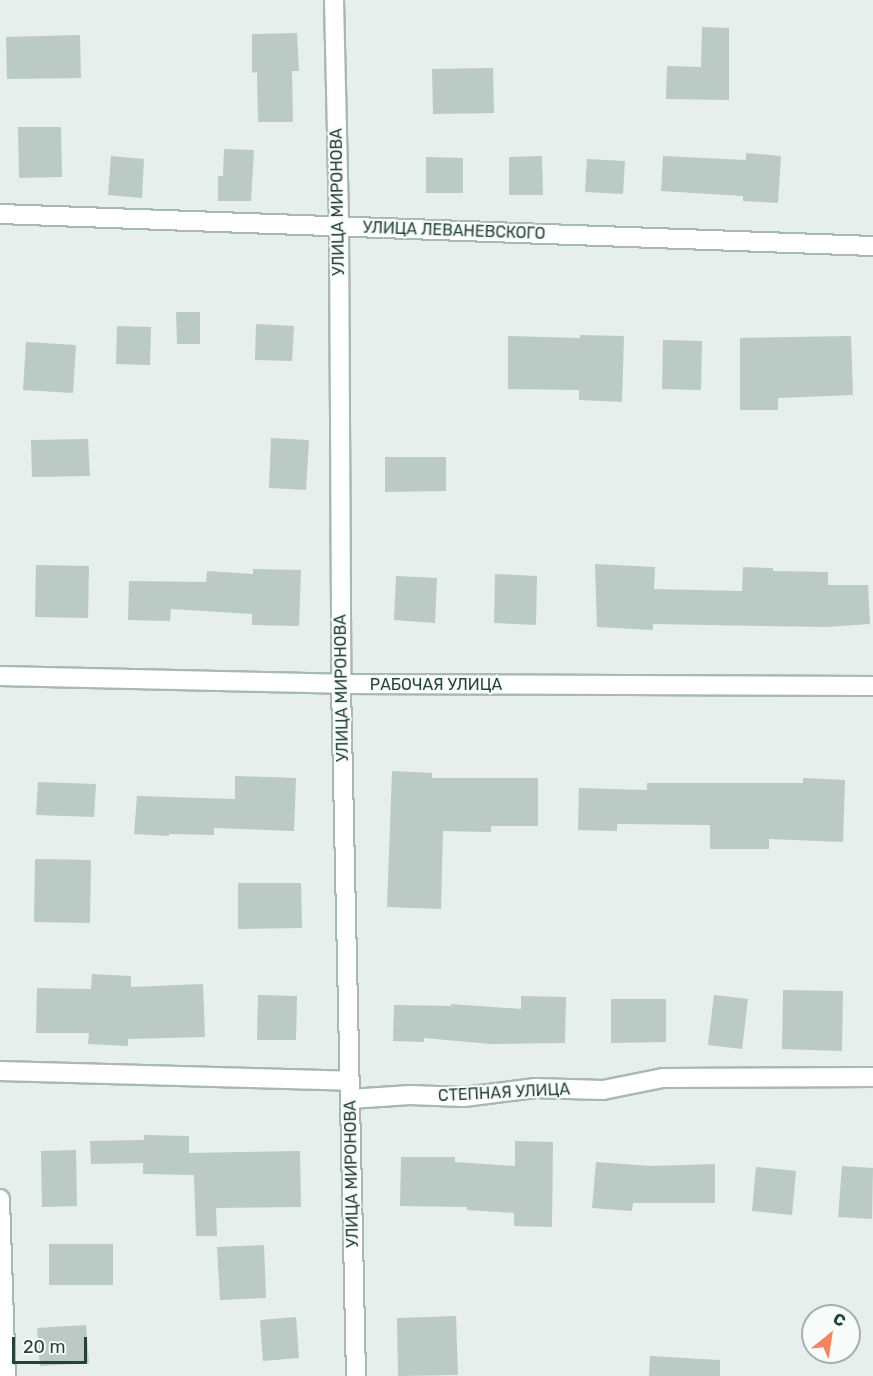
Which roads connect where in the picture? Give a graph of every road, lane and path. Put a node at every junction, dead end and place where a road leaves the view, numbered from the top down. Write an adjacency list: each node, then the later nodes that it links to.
1 (334, 0): 3 (street, УЛИЦА МИРОНОВА)
2 (0, 214): 3 (street, УЛИЦА ЛЕВАНЕВСКОГО)
3 (339, 227): 4 (street, УЛИЦА ЛЕВАНЕВСКОГО); 6 (street, УЛИЦА МИРОНОВА)
4 (873, 246)
5 (0, 676): 6 (street, РАБОЧАЯ УЛИЦА)
6 (341, 684): 7 (street, РАБОЧАЯ УЛИЦА); 10 (street, УЛИЦА МИРОНОВА)
7 (873, 686)
8 (0, 1071): 10 (street, СТЕПНАЯ УЛИЦА)
9 (873, 1077): 10 (street, СТЕПНАЯ УЛИЦА)
10 (350, 1090): 13 (street, УЛИЦА МИРОНОВА)
11 (0, 1199): 12 (street)
12 (6, 1376)
13 (356, 1376)

